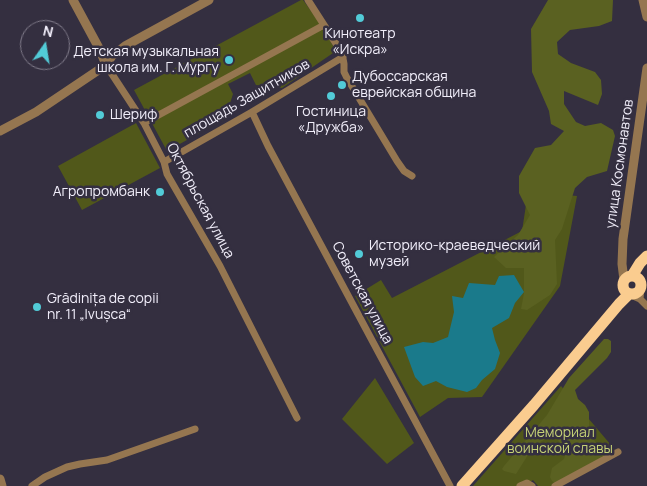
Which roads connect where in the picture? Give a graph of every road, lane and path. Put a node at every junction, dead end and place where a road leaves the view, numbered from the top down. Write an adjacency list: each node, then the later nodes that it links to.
1 (73, 0): 8 (street, Октябрьская улица)
2 (209, 0): 8 (street)
3 (308, 0): 6 (street)
4 (643, 0): 5 (street)
5 (647, 17)
6 (324, 25): 7 (street); 11 (street)
7 (343, 57): 10 (street, площадь Защитников); 14 (street)
8 (106, 65): 11 (street, Октябрьская улица); 12 (street)
9 (647, 68): 17 (street, улица Космонавтов)
10 (252, 112): 13 (street, площадь Защитников); 25 (street, Советская улица)
11 (144, 123): 13 (street, Октябрьская улица)
12 (0, 132)
13 (164, 162): 19 (street, Октябрьская улица)
14 (412, 176)
15 (647, 256): 17 (highway)
16 (647, 272): 17 (highway)
17 (633, 288): 18 (street); 26 (highway)
18 (647, 306)
19 (297, 418)
20 (194, 429): 24 (street)
21 (618, 452): 29 (street)
22 (0, 479): 23 (street)
23 (2, 486)
24 (32, 486)
25 (450, 486)
26 (462, 486)
27 (520, 486): 28 (street)
28 (532, 486)
29 (555, 486)

